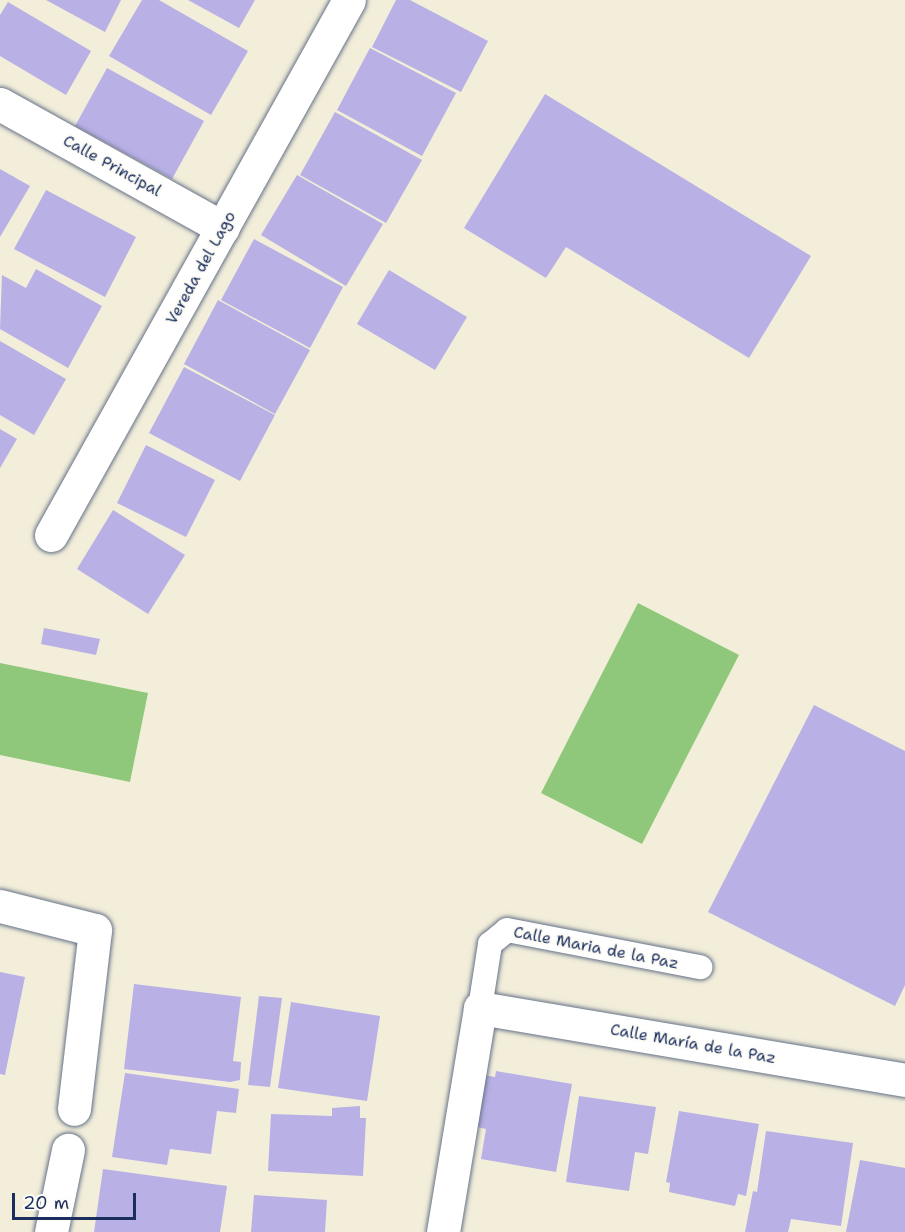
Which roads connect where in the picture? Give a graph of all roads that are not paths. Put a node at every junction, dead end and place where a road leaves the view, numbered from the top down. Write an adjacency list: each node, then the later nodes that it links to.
1 (349, 0): 3 (street, Vereda del Lago)
2 (0, 104): 3 (street, Calle Principal)
3 (223, 228): 4 (street, Vereda del Lago)
4 (51, 535)
5 (0, 906): 9 (street)
6 (700, 967): 7 (lane, Calle Maria de la Paz)
7 (480, 1008): 8 (street, Calle María de la Paz); 12 (street)
8 (905, 1080)
9 (74, 1109)
10 (69, 1150): 11 (street)
11 (51, 1232)
12 (443, 1232)

